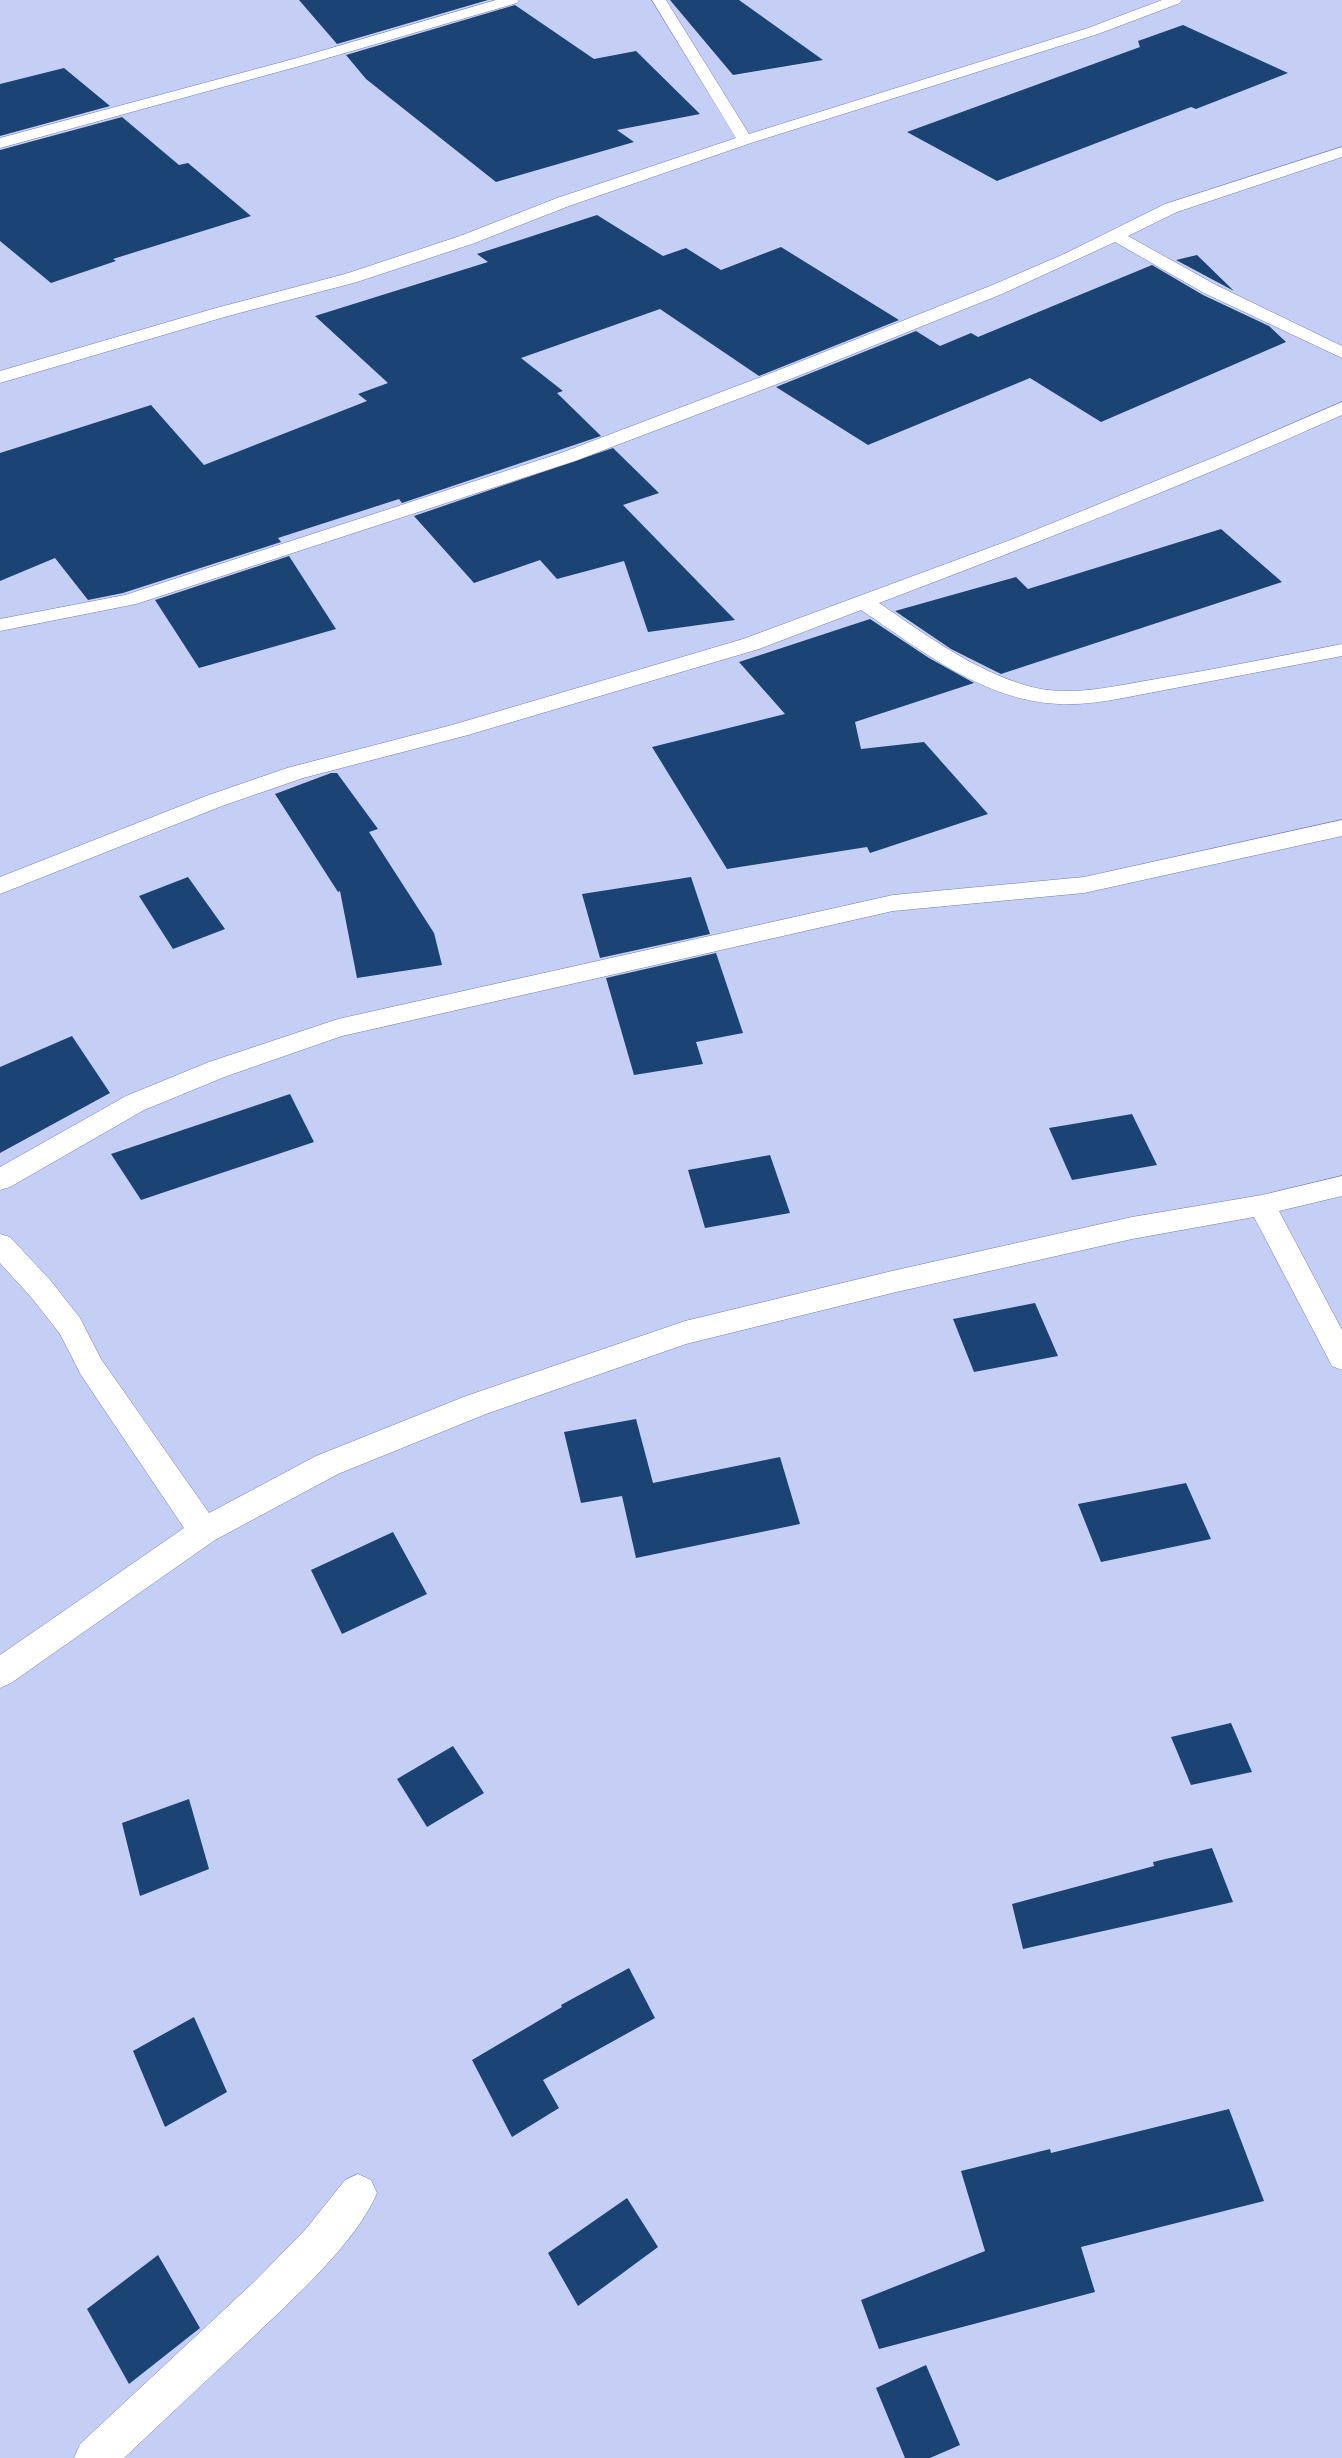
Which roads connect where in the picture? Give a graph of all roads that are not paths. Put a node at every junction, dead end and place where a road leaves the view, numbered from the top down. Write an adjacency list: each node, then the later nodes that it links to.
1 (512, 0): 5 (street)
2 (659, 0): 4 (street)
3 (1175, 0): 4 (street)
4 (745, 140): 9 (street)
5 (0, 142)
6 (1342, 152): 7 (street)
7 (1115, 235): 8 (street); 12 (street)
8 (1342, 353)
9 (0, 377)
10 (1342, 408): 11 (street)
11 (864, 602): 13 (street); 15 (street)
12 (0, 625)
13 (1342, 650)
14 (1342, 828): 16 (street)
15 (0, 886)
16 (0, 1180)
17 (1342, 1186): 18 (street)
18 (1262, 1204): 20 (street); 21 (street)
19 (0, 1245): 21 (street)
20 (1342, 1358)
21 (204, 1532): 22 (street)
22 (0, 1673)
23 (358, 2193): 24 (street)
24 (94, 2458)

